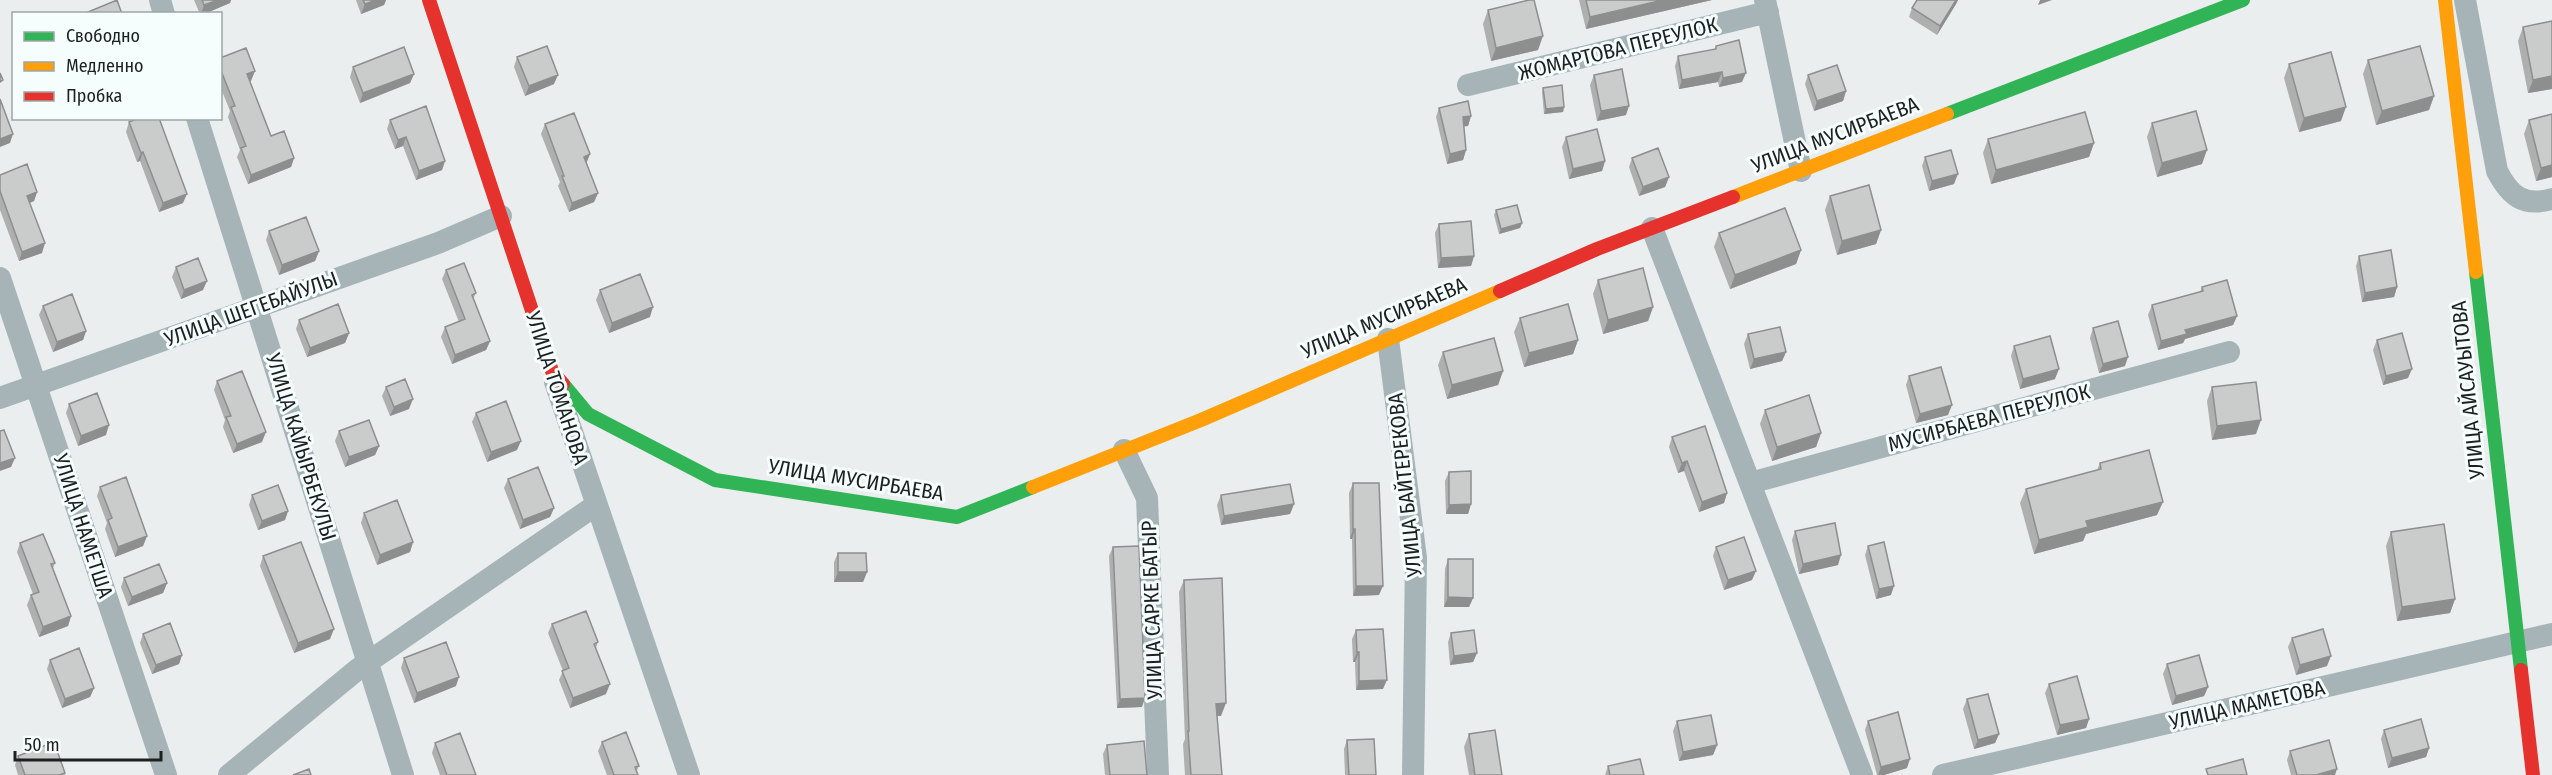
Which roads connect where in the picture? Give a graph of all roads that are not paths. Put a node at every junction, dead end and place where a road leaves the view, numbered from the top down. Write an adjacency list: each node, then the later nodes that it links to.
1 (429, 0): 10 (street, УЛИЦА ТОМАНОВА)
2 (2243, 0): 8 (street, УЛИЦА МУСИРБАЕВА)
3 (2445, 0): 23 (street, УЛИЦА АЙСАУЫТОВА)
4 (2465, 0): 9 (street)
5 (1766, 6): 6 (street, ЖОМАРТОВА ПЕРЕУЛОК); 8 (street)
6 (1468, 85)
7 (198, 120): 13 (street, УЛИЦА КАЙЫРБЕКУЛЫ)
8 (1801, 171): 11 (street, УЛИЦА МУСИРБАЕВА)
9 (2552, 199)
10 (501, 216): 13 (street, УЛИЦА ШЕГЕБАЙУЛЫ); 16 (street, УЛИЦА ТОМАНОВА)
11 (1652, 228): 14 (street, УЛИЦА МУСИРБАЕВА); 20 (street)
12 (0, 278): 17 (street, УЛИЦА НАМЕТША)
13 (256, 306): 17 (street, УЛИЦА ШЕГЕБАЙУЛЫ); 24 (street, УЛИЦА КАЙЫРБЕКУЛЫ)
14 (1388, 339): 19 (street, УЛИЦА МУСИРБАЕВА); 31 (street, УЛИЦА БАЙТЕРЕКОВА)
15 (2229, 352): 20 (street, МУСИРБАЕВА ПЕРЕУЛОК)
16 (552, 371): 19 (street, УЛИЦА МУСИРБАЕВА); 21 (street, УЛИЦА ТОМАНОВА)
17 (36, 386): 18 (street, УЛИЦА ШЕГЕБАЙУЛЫ); 26 (street, УЛИЦА НАМЕТША)
18 (0, 398)
19 (1124, 450): 30 (street, УЛИЦА САРКЕ БАТЫР)
20 (1750, 483): 32 (street)
21 (596, 505): 24 (street); 29 (street, УЛИЦА ТОМАНОВА)
22 (2552, 634): 23 (street, УЛИЦА МАМЕТОВА)
23 (2518, 643): 25 (street, УЛИЦА МАМЕТОВА); 34 (street, УЛИЦА АЙСАУЫТОВА)
24 (369, 662): 27 (street); 28 (street, УЛИЦА КАЙЫРБЕКУЛЫ)
25 (1978, 771): 33 (street, УЛИЦА МАМЕТОВА)
26 (166, 775)
27 (229, 775)
28 (403, 775)
29 (689, 775)
30 (1158, 775)
31 (1413, 775)
32 (1862, 775)
33 (1943, 775)
34 (2533, 775)

